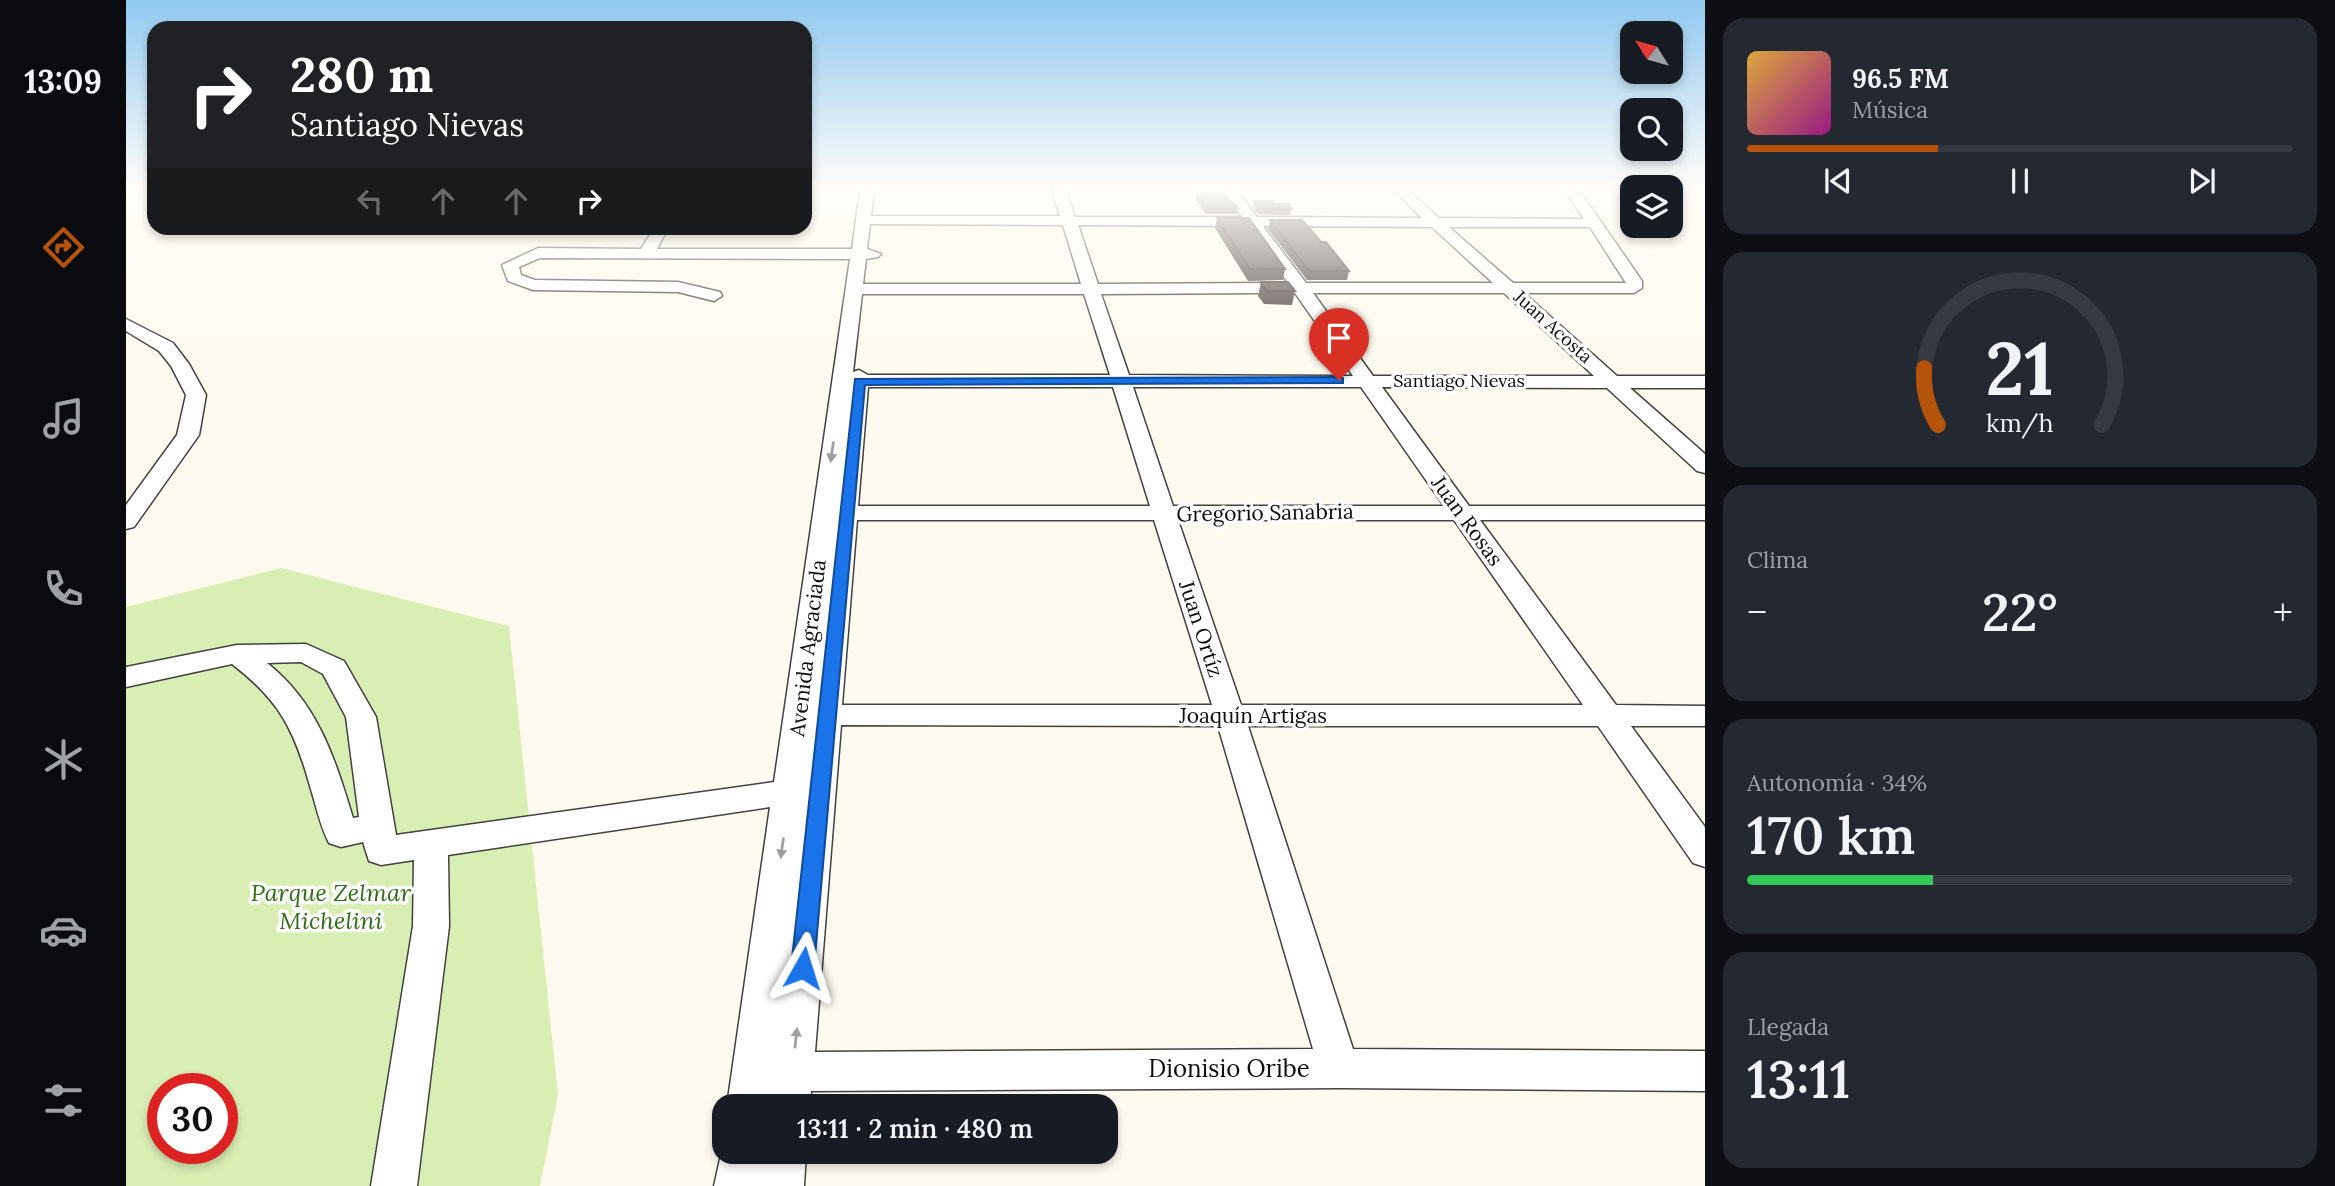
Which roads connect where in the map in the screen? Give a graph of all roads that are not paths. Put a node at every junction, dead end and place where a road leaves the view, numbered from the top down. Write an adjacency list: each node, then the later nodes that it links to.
1 (651, 245): 8 (street)
2 (867, 245): 9 (street, Avenida Agraciada)
3 (1077, 245): 12 (street, Juan Ortíz)
4 (1269, 245): 10 (street, Juan Rosas)
5 (1462, 245): 13 (street, Juan Acosta)
6 (1610, 245): 13 (street)
7 (538, 253): 8 (street); 14 (street)
8 (646, 254): 9 (street)
9 (866, 254): 11 (street, Avenida Agraciada)
10 (1298, 288): 12 (street); 13 (street); 16 (street, Juan Rosas)
11 (860, 289): 12 (street); 17 (street, Avenida Agraciada)
12 (1092, 289): 18 (street, Juan Ortíz)
13 (1511, 290): 19 (street, Juan Acosta)
14 (714, 296)
15 (126, 324): 26 (street)
16 (1366, 380): 18 (street, Santiago Nievas); 19 (street, Santiago Nievas); 22 (street, Juan Rosas)
17 (850, 381): 18 (street, Santiago Nievas); 23 (street, Avenida Agraciada)
18 (1121, 381): 25 (street, Juan Ortíz)
19 (1614, 381): 20 (street, Santiago Nievas); 21 (street, Juan Acosta)
20 (1705, 382)
21 (1705, 466)
22 (1461, 512): 24 (street, Gregorio Sanabria); 25 (street, Gregorio Sanabria); 31 (street, Juan Rosas)
23 (835, 513): 25 (street, Gregorio Sanabria); 29 (street, Avenida Agraciada)
24 (1705, 513)
25 (1163, 514): 30 (street, Juan Ortíz)
26 (126, 522)
27 (237, 654): 28 (street); 34 (street); 34 (street)
28 (126, 677)
29 (814, 715): 30 (street, Joaquín Artigas); 33 (street, Avenida Agraciada)
30 (1230, 716): 31 (street, Joaquín Artigas); 37 (street, Juan Ortíz)
31 (1606, 716): 32 (street, Joaquín Artigas); 36 (street, Juan Rosas)
32 (1705, 716)
33 (805, 790): 35 (street); 39 (street, Avenida Agraciada, one-way to 39); 39 (street, Avenida Agraciada, one-way to 33)
34 (377, 826): 35 (street)
35 (431, 842): 42 (street)
36 (1705, 853)
37 (1339, 1068): 38 (street, Dionisio Oribe); 39 (street, Dionisio Oribe)
38 (1705, 1071)
39 (771, 1089)
40 (740, 1164): 43 (street)
41 (783, 1164): 44 (street)
42 (394, 1186)
43 (737, 1186)
44 (781, 1186)

